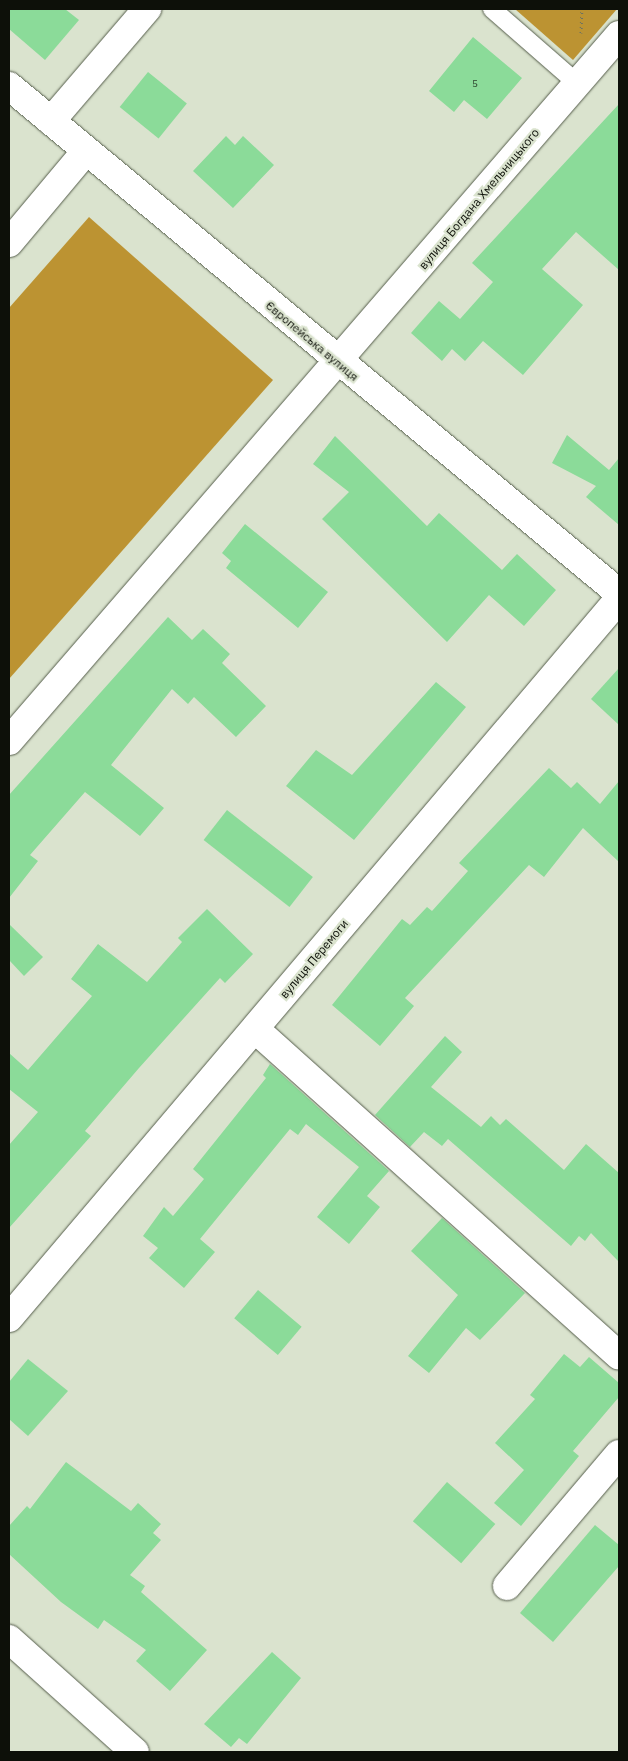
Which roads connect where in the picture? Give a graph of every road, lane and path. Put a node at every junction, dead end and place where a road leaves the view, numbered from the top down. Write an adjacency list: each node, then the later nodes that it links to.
1 (148, 9): 6 (street)
2 (492, 9): 4 (lane)
3 (619, 35): 4 (street, вулиця Богдана Хмельницького)
4 (578, 84): 9 (street, вулиця Богдана Хмельницького)
5 (9, 86): 6 (street, Європейська вулиця)
6 (51, 121): 7 (street, Європейська вулиця)
7 (86, 151): 8 (street); 9 (street, Європейська вулиця)
8 (9, 243)
9 (338, 364): 10 (street, Європейська вулиця); 12 (street, вулиця Богдана Хмельницького)
10 (619, 593)
11 (619, 599): 13 (street, вулиця Перемоги)
12 (9, 741)
13 (255, 1029): 14 (street, вулиця Перемоги); 15 (street)
14 (9, 1318)
15 (619, 1356)
16 (619, 1454): 17 (street)
17 (507, 1586)
18 (9, 1638): 19 (street)
19 (135, 1752)

